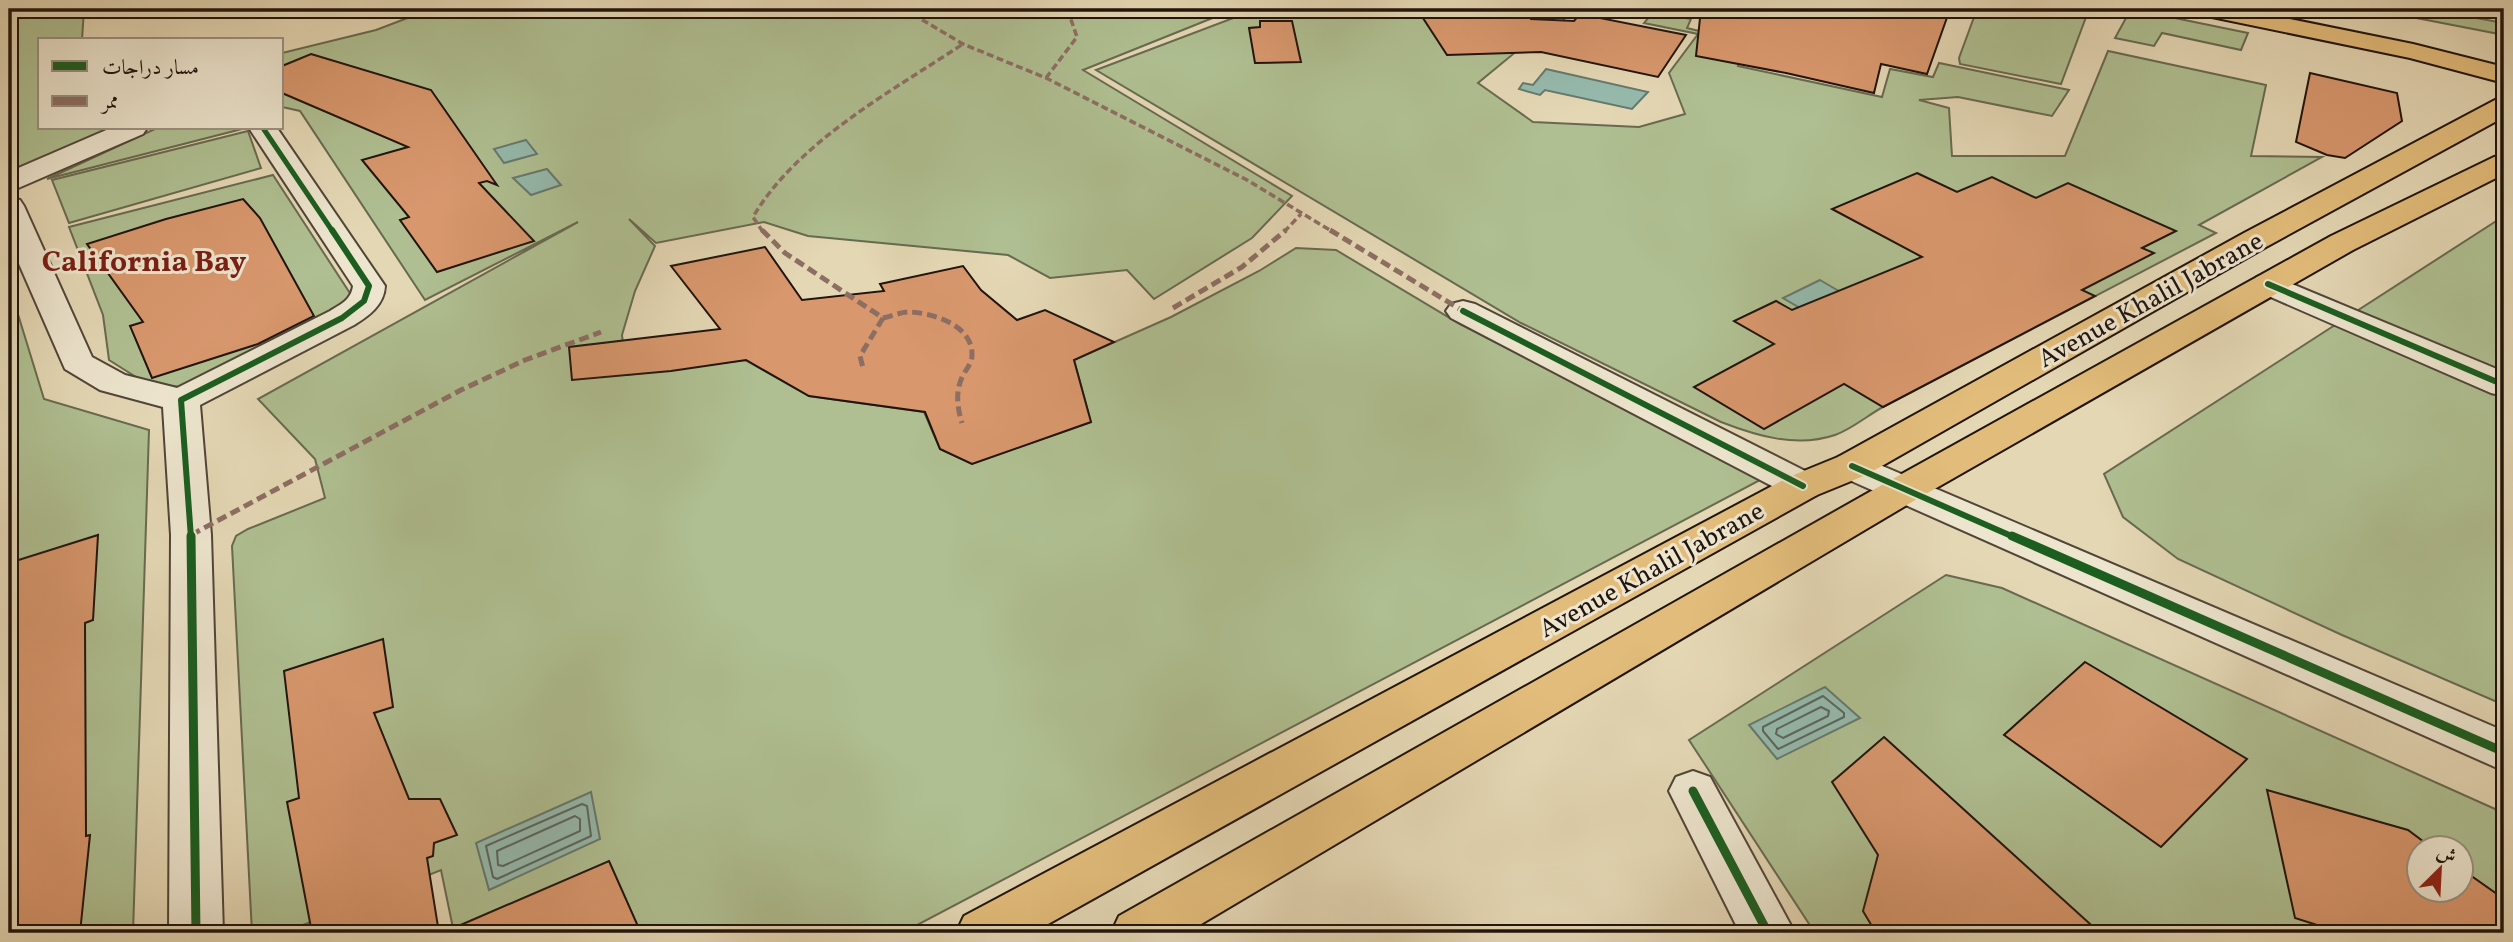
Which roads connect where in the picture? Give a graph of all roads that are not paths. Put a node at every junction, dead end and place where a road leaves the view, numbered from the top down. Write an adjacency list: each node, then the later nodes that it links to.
1 (2207, 9): 4 (main road)
2 (2282, 9): 3 (main road)
3 (2504, 53)
4 (2504, 75)
5 (2504, 106): 15 (main road, Avenue Khalil Jabrane)
6 (128, 130): 9 (street)
7 (264, 130): 14 (street)
8 (2504, 163): 11 (main road, Avenue Khalil Jabrane)
9 (9, 183)
10 (9, 206): 14 (street)
11 (2268, 284): 13 (street); 17 (main road, Avenue Khalil Jabrane)
12 (1464, 311): 16 (street)
13 (2504, 385)
14 (181, 400): 20 (street)
15 (1852, 466): 16 (main road, Avenue Khalil Jabrane); 17 (street)
16 (1803, 486): 21 (main road, Avenue Khalil Jabrane)
17 (1903, 490): 18 (street); 22 (main road, Avenue Khalil Jabrane)
18 (2504, 752)
19 (1693, 791): 23 (street)
20 (196, 933)
21 (983, 933)
22 (1138, 933)
23 (1768, 933)

